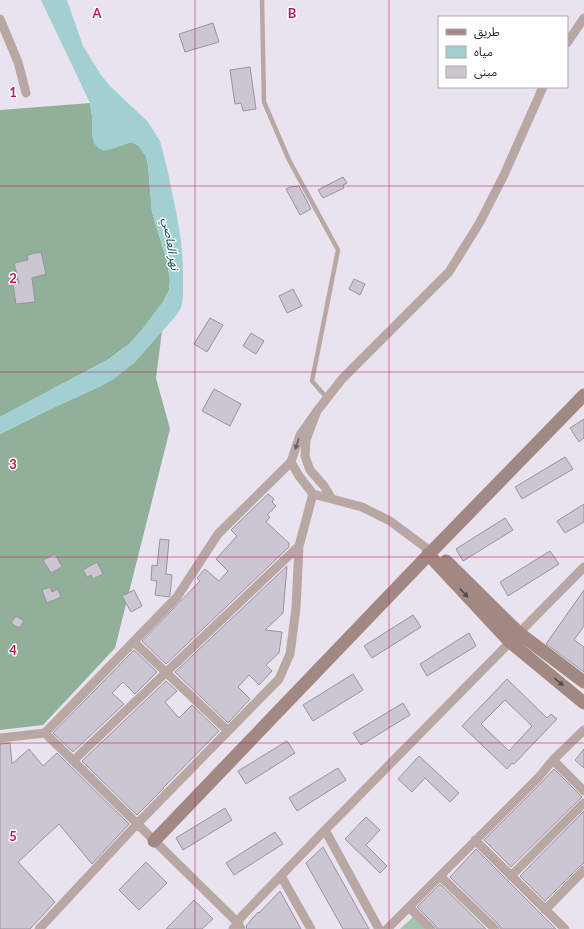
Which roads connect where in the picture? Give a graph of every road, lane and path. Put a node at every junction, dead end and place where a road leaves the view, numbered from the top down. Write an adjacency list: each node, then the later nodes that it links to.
1 (262, 0): 8 (lane)
2 (584, 18): 4 (street)
3 (0, 19): 6 (street)
4 (568, 42)
5 (543, 88): 8 (street)
6 (26, 93)
7 (584, 395): 14 (main road)
8 (327, 398): 9 (street)
9 (317, 411): 10 (street, one-way to 10); 12 (street)
10 (291, 462): 11 (street); 17 (street)
11 (314, 494): 12 (street); 13 (street)
12 (332, 498): 14 (street)
13 (299, 546): 18 (street); 22 (street)
14 (429, 550): 16 (main road); 32 (main road)
15 (584, 567): 16 (street)
16 (514, 638): 19 (main road); 20 (main road, one-way to 20); 30 (street)
17 (134, 642): 18 (street); 23 (street)
18 (166, 672): 22 (street); 26 (street)
19 (584, 682)
20 (584, 702)
21 (584, 730): 25 (street)
22 (228, 731): 29 (street)
23 (45, 733): 24 (street); 26 (street)
24 (0, 738)
25 (553, 760): 27 (street); 31 (street)
26 (73, 761): 29 (street)
27 (584, 791)
28 (584, 803): 36 (street)
29 (137, 824): 32 (street); 40 (street)
30 (325, 830): 34 (street); 42 (street)
31 (475, 840): 35 (street); 36 (street)
32 (154, 841): 39 (street)
33 (584, 870): 38 (street)
34 (281, 876): 39 (street); 41 (street)
35 (440, 876): 37 (street); 45 (street)
36 (511, 876): 38 (street)
37 (409, 907): 43 (street); 44 (street)
38 (545, 910): 46 (street)
39 (237, 927)
40 (39, 929)
41 (311, 929)
42 (379, 929)
43 (387, 929)
44 (431, 929)
45 (495, 929)
46 (565, 929)

